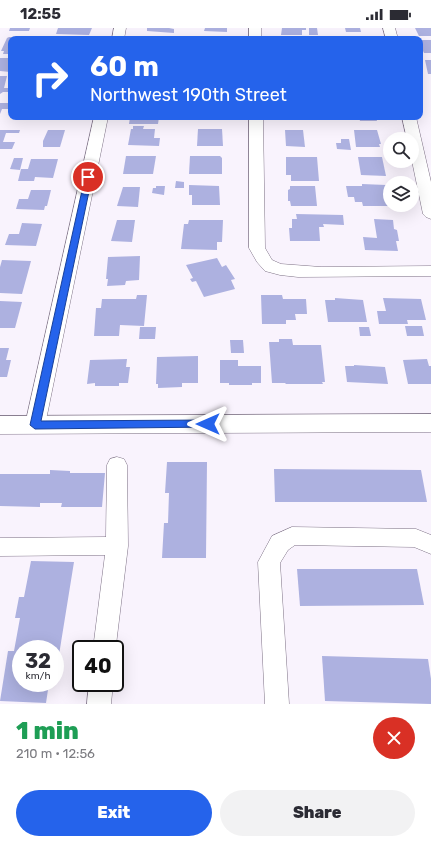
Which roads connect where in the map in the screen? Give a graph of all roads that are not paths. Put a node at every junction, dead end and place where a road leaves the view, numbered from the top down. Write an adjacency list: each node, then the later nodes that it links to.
1 (100, 120): 8 (street)
2 (256, 120): 5 (street)
3 (410, 120): 4 (street)
4 (431, 214)
5 (431, 271)
6 (431, 423): 8 (street)
7 (0, 425): 8 (street)
8 (35, 425)
9 (117, 465): 11 (street)
10 (430, 544): 16 (street)
11 (118, 546): 12 (street); 13 (street)
12 (0, 547)
13 (106, 640)
14 (100, 692): 15 (street)
15 (99, 704)
16 (277, 704)

